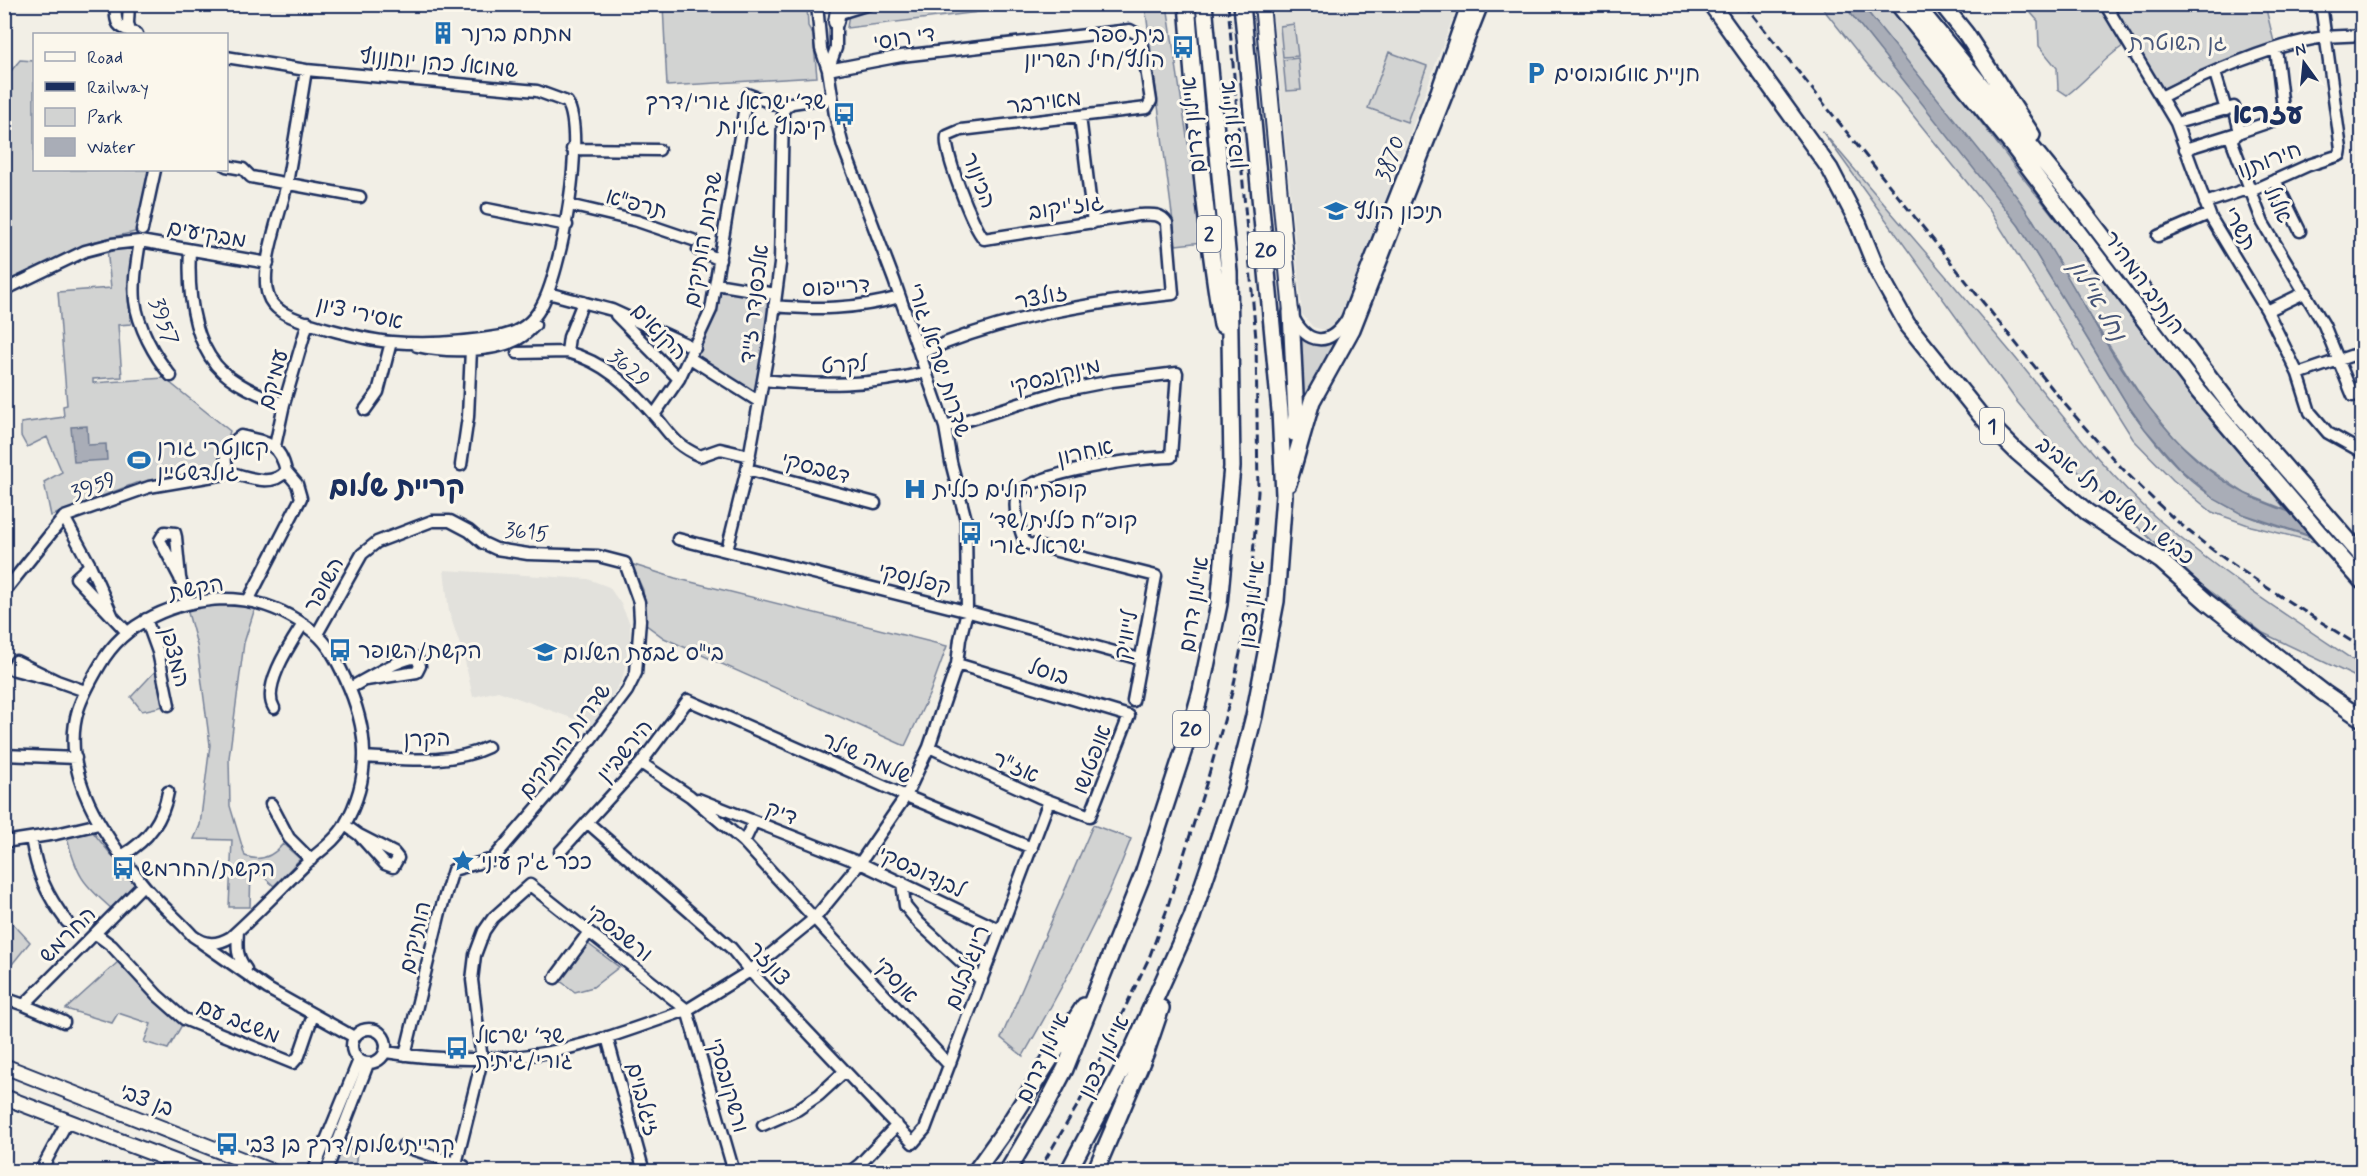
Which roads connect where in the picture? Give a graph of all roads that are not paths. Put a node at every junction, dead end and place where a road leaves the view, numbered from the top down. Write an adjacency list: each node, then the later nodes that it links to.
1 (116, 4): 18 (street)
2 (129, 4): 18 (street)
3 (817, 4): 24 (street, שדרות ישראל גורי)
4 (869, 4): 17 (street)
5 (1185, 4): 81 (highway, 2)
6 (1203, 4): 81 (highway, איילון דרום / 20)
7 (1242, 4): 101 (highway, איילון צפון / 20)
8 (1262, 4): 70 (main road)
9 (1467, 4): 70 (street, 3870)
10 (1480, 4): 101 (highway)
11 (1709, 4): 133 (highway, כביש ירושלים תל אביב / 1)
12 (1898, 4): 112 (highway, הנתיב המהיר)
13 (1915, 4): 48 (highway)
14 (1942, 4): 48 (highway)
15 (2105, 4): 27 (street, תשרי)
16 (2321, 4): 20 (street, חירותנו)
17 (837, 11): 24 (street, שדרות ישראל גורי)
18 (134, 33)
19 (2362, 35): 20 (street)
20 (2324, 37): 21 (street); 41 (street, חירותנו)
21 (2276, 49): 25 (street); 34 (street)
22 (228, 57): 23 (street)
23 (306, 70): 28 (street, שמואל כהן יוחננוף); 42 (street, אסירי ציון)
24 (828, 70): 26 (street, שדרות ישראל גורי); 30 (street, די רוסי)
25 (2215, 73): 27 (street); 31 (street)
26 (832, 97): 29 (street); 65 (street, שדרות ישראל גורי)
27 (2161, 98): 33 (street, תשרי)
28 (567, 102): 36 (street, אסירי ציון)
29 (784, 108): 57 (street, שדרות הותיקים); 63 (street, אלכסנדר זייד)
30 (1146, 108): 32 (street, מאירבר)
31 (2226, 110): 33 (street); 34 (street)
32 (1080, 116): 35 (street, מאירבר); 50 (street)
33 (2176, 123): 37 (street, תשרי)
34 (2240, 132): 37 (street); 43 (street, אלול)
35 (947, 136): 55 (street, הכינור)
36 (572, 148): 38 (street); 46 (street, אסירי ציון)
37 (2186, 149): 45 (street, תשרי)
38 (659, 150)
39 (228, 166): 42 (street)
40 (155, 171): 53 (street, 3957)
41 (2275, 180): 43 (street, חירותנו); 52 (street)
42 (287, 184): 44 (street); 58 (street, אסירי ציון)
43 (2251, 191): 45 (street, חירותנו); 61 (street, אלול)
44 (360, 197)
45 (2205, 203): 49 (street, תשרי)
46 (569, 205): 51 (street, אסירי ציון); 57 (street, תרפ"א)
47 (487, 209): 51 (street)
48 (2082, 210): 107 (highway)
49 (2209, 214): 54 (street); 71 (street, תשרי)
50 (1093, 223): 55 (street, גוז'יקוב); 64 (street, גוז'יקוב)
51 (567, 225): 62 (street, אסירי ציון)
52 (2300, 231)
53 (141, 235): 56 (street, מבקיעים); 60 (street, מבקיעים); 84 (street, 3957)
54 (2158, 236)
55 (982, 237)
56 (190, 250): 58 (street, מבקיעים); 89 (street)
57 (720, 260): 59 (street, שדרות הותיקים)
58 (268, 263): 72 (street, אסירי ציון)
59 (716, 284): 63 (street); 78 (street, שדרות הותיקים)
60 (4, 290)
61 (2306, 292): 71 (street); 80 (street, אלול)
62 (548, 293): 66 (street, הקנאים); 68 (street, אסירי ציון)
63 (776, 294): 67 (street, אלכסנדר זייד)
64 (1173, 294): 79 (street, זולצר)
65 (900, 297): 67 (street, דרייפוס); 79 (street, שדרות ישראל גורי)
66 (583, 302): 69 (street, הקנאים); 76 (street)
67 (774, 306): 86 (street, אלכסנדר זייד)
68 (541, 308): 73 (street, אסירי ציון); 74 (street)
69 (612, 310): 78 (street, הקנאים); 85 (street, הקנאים)
70 (1291, 312): 101 (highway)
71 (2267, 312): 83 (street, תשרי)
72 (308, 322): 73 (street, אסירי ציון); 89 (street, עמיקם)
73 (395, 342): 74 (street); 90 (street)
74 (471, 349): 97 (street)
75 (517, 352): 76 (street, 3629)
76 (567, 352): 91 (street, 3629)
77 (2362, 352): 80 (street)
78 (693, 353): 85 (street, שדרות הותיקים); 88 (street, הקנאים)
79 (921, 353): 82 (street, שדרות ישראל גורי)
80 (2340, 360): 83 (street); 87 (street, אלול)
81 (1230, 366): 173 (highway, איילון דרום / 20)
82 (927, 372): 86 (street, לקרט); 92 (street, שדרות ישראל גורי)
83 (2298, 374): 94 (street, תשרי)
84 (171, 375)
85 (680, 379): 91 (street, שדרות הותיקים)
86 (763, 380): 88 (street, אלכסנדר זייד)
87 (2358, 395)
88 (758, 401): 95 (street, אלכסנדר זייד)
89 (284, 404): 93 (street, עמיקם)
90 (365, 410)
91 (654, 415): 95 (street, 3629)
92 (945, 427): 96 (street, מינקובסקי); 116 (street, שדרות ישראל גורי)
93 (274, 446): 99 (street); 100 (street)
94 (2362, 452)
95 (750, 456): 98 (street, אלכסנדר זייד)
96 (1171, 457): 110 (street, אחרון)
97 (461, 465)
98 (747, 470): 102 (street, דשבסקי); 106 (street, אלכסנדר זייד)
99 (286, 471): 100 (street); 114 (street)
100 (231, 473): 103 (street, 3959)
101 (1284, 495): 162 (highway, איילון צפון / 20)
102 (875, 503)
103 (64, 518): 109 (street); 113 (street, 3959)
104 (432, 521): 108 (street, 3615); 121 (street, השופר)
105 (678, 539): 106 (street, קפלנסקי)
106 (727, 550): 116 (street, קפלנסקי)
107 (2362, 556)
108 (625, 563): 157 (street, שדרות הותיקים)
109 (90, 565): 117 (street); 117 (street)
110 (1156, 576): 122 (street, לייוויק)
111 (180, 578): 115 (street)
112 (2362, 581)
113 (4, 592)
114 (249, 599): 115 (street, הקשת); 119 (street, הקשת)
115 (187, 604): 118 (street, הקשת)
116 (967, 611): 122 (street, קפלנסקי); 123 (street, שדרות ישראל גורי)
117 (112, 617): 120 (street)
118 (146, 619): 120 (street, הקשת); 130 (street, המצפן)
119 (303, 624): 121 (street, הקשת); 131 (street)
120 (127, 632): 127 (street, הקשת)
121 (317, 634): 126 (street, הקשת)
122 (1140, 659): 129 (street, לייוויק)
123 (957, 664): 132 (street, בוסל); 135 (street, שדרות ישראל גורי)
124 (366, 680): 126 (street)
125 (57, 681): 127 (street)
126 (350, 688): 138 (street, הקשת)
127 (85, 691): 137 (street, הקשת)
128 (688, 700): 139 (street, הירשביין); 142 (street, שלמה שילר)
129 (1133, 701)
130 (169, 705)
131 (274, 708)
132 (1129, 716): 145 (street, אופטושו)
133 (2362, 718)
134 (488, 747): 138 (street, הקרן)
135 (929, 747): 142 (street, שדרות ישראל גורי); 143 (street, אז"ר)
136 (4, 753): 137 (street)
137 (76, 758): 148 (street, הקשת)
138 (364, 758): 149 (street, הקשת)
139 (641, 763): 141 (street, דיק); 147 (street, הירשביין)
140 (168, 792): 156 (street)
141 (690, 796): 146 (street, דיק); 153 (street, דיק)
142 (906, 796): 154 (street, שלמה שילר); 159 (street, שדרות ישראל גורי)
143 (1049, 801): 145 (street, אז"ר); 154 (street, רינגלבלום)
144 (271, 804): 158 (street)
145 (1090, 816)
146 (754, 821): 153 (street); 159 (street, דיק)
147 (587, 822): 155 (street, הירשביין); 170 (street, צונזר)
148 (99, 824): 151 (street); 156 (street, הקשת)
149 (345, 825): 150 (street); 158 (street, הקשת)
150 (359, 835)
151 (31, 838): 152 (street); 164 (street)
152 (4, 842)
153 (744, 842): 163 (street, דיק)
154 (1032, 848): 165 (street, רינגלבלום)
155 (560, 852)
156 (123, 855): 161 (street, הקשת)
157 (493, 859): 183 (street, הותיקים)
158 (311, 860): 166 (street, הקשת)
159 (860, 863): 160 (street, לבנדובסקי); 163 (street, שדרות ישראל גורי)
160 (902, 882): 165 (street, לבנדובסקי); 174 (street)
161 (143, 885): 168 (street, החרמש); 169 (street, הקשת)
162 (1192, 917): 205 (highway, איילון צפון / 20); 206 (highway)
163 (815, 918): 170 (street, שדרות ישראל גורי); 186 (street, אנסקי)
164 (67, 922)
165 (1000, 930): 174 (street, רינגלבלום)
166 (238, 931): 169 (street, הקשת); 171 (street, הקשת)
167 (589, 932): 172 (street); 177 (street, ורשבסקי); 184 (street, ורשבסקי)
168 (96, 934): 176 (street, החרמש); 178 (street, משגב עם)
169 (201, 942): 171 (street, הקשת)
170 (750, 971): 177 (street, שדרות ישראל גורי); 188 (street, צונזר)
171 (254, 978): 178 (street, הקשת)
172 (555, 978)
173 (1101, 978): 203 (highway); 204 (highway, איילון דרום / 20)
174 (982, 981): 186 (street, רינגלבלום)
175 (4, 998): 176 (street)
176 (24, 1005): 179 (street)
177 (687, 1010): 181 (street, שדרות ישראל גורי); 201 (street, ורשקובסקי)
178 (313, 1015): 180 (street, הקשת)
179 (64, 1022)
180 (354, 1037): 182 (street); 185 (street)
181 (607, 1037): 184 (street, שדרות ישראל גורי); 200 (street, זיגלבוים)
182 (386, 1052): 183 (street, שדרות ישראל גורי); 185 (street)
183 (405, 1055): 184 (street, שדרות ישראל גורי)
184 (482, 1060): 194 (street)
185 (363, 1062): 198 (street); 199 (street)
186 (949, 1065): 193 (street, רינגלבלום)
187 (4, 1066): 197 (main road, בן צבי)
188 (844, 1072): 191 (street); 192 (street, צונזר)
189 (4, 1097): 190 (main road)
190 (67, 1122): 195 (street); 196 (main road)
191 (763, 1125)
192 (897, 1125): 193 (street, צונזר); 202 (street)
193 (913, 1143)
194 (403, 1146)
195 (40, 1172)
196 (202, 1172)
197 (273, 1172)
198 (314, 1172)
199 (326, 1172)
200 (644, 1172)
201 (734, 1172)
202 (850, 1172)
203 (975, 1172)
204 (1007, 1172)
205 (1068, 1172)
206 (1095, 1172)

